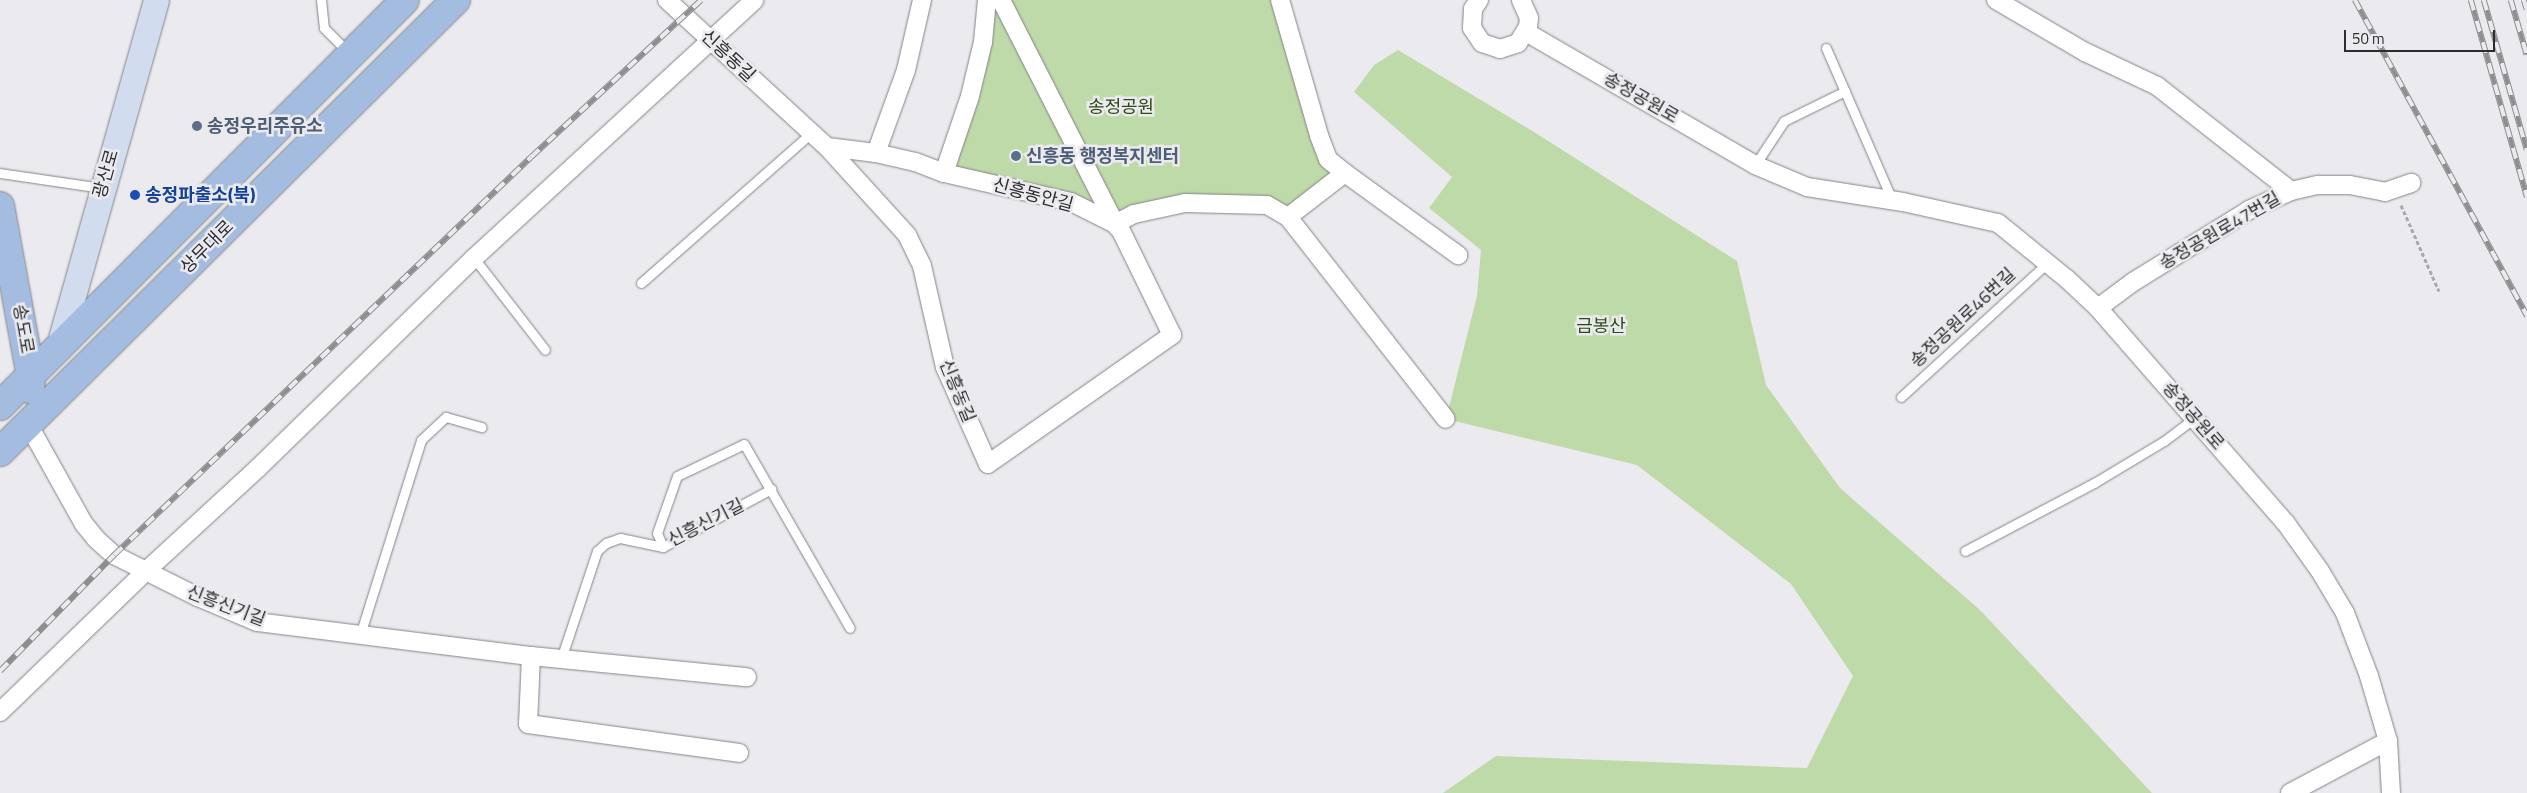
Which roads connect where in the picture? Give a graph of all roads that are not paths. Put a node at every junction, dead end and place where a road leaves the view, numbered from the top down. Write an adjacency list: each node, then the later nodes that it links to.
1 (156, 0): 27 (main road, 광산로)
2 (321, 0): 17 (lane)
3 (405, 0): 17 (main road, 상무대로)
4 (456, 0): 45 (main road, 상무대로)
5 (667, 0): 15 (street, 신흥동길)
6 (755, 0): 15 (street)
7 (922, 0): 21 (street)
8 (987, 0): 24 (street)
9 (1001, 0): 32 (street)
10 (1280, 0): 25 (street)
11 (1521, 0): 14 (street)
12 (1996, 0): 28 (street)
13 (1473, 3): 14 (street)
14 (1526, 32): 22 (street, 송정공원로)
15 (710, 40): 19 (street, 신흥동길); 34 (street)
16 (1826, 48): 18 (lane)
17 (351, 55): 38 (main road, 상무대로)
18 (1845, 91): 22 (lane); 29 (lane)
19 (811, 133): 20 (street, 신흥동길); 36 (lane)
20 (827, 147): 21 (street, 신흥동안길); 32 (street, 신흥동길)
21 (876, 153): 24 (street, 신흥동안길)
22 (1755, 165): 29 (street, 송정공원로)
23 (0, 173): 27 (lane)
24 (944, 173): 32 (street, 신흥동안길)
25 (1345, 173): 31 (street); 33 (street)
26 (2403, 186): 28 (street, 송정공원로47번길)
27 (102, 188): 38 (main road, 광산로)
28 (2292, 191): 37 (street, 송정공원로47번길)
29 (1892, 200): 35 (street, 송정공원로)
30 (0, 206): 40 (main road, 송도로)
31 (1288, 216): 32 (street); 44 (street)
32 (1115, 224)
33 (1458, 255)
34 (474, 258): 39 (lane); 51 (street)
35 (2047, 263): 37 (street, 송정공원로); 41 (lane, 송정공원로46번길)
36 (641, 283)
37 (2098, 308): 43 (street, 송정공원로)
38 (58, 349): 40 (main road, 상무대로)
39 (545, 350)
40 (31, 376): 42 (main road, 상무대로); 45 (main road, 송도로)
41 (1901, 397)
42 (0, 406)
43 (2194, 418): 50 (lane); 58 (street, 송정공원로)
44 (1446, 419)
45 (28, 424): 47 (main road, 상무대로); 51 (street, 신흥신기길)
46 (482, 427): 53 (lane)
47 (0, 452)
48 (771, 489): 49 (lane, 신흥신기길); 49 (lane); 52 (lane)
49 (663, 547): 55 (lane, 신흥신기길)
50 (1965, 551)
51 (146, 571): 53 (street, 신흥신기길); 57 (street)
52 (850, 628)
53 (360, 635): 54 (street, 신흥신기길)
54 (531, 656): 55 (street, 신흥신기길); 59 (street)
55 (561, 659): 56 (street, 신흥신기길)
56 (747, 677)
57 (0, 712)
58 (2388, 740): 60 (street); 61 (street, 송정공원로)
59 (739, 753)
60 (2290, 793)
61 (2391, 793)

